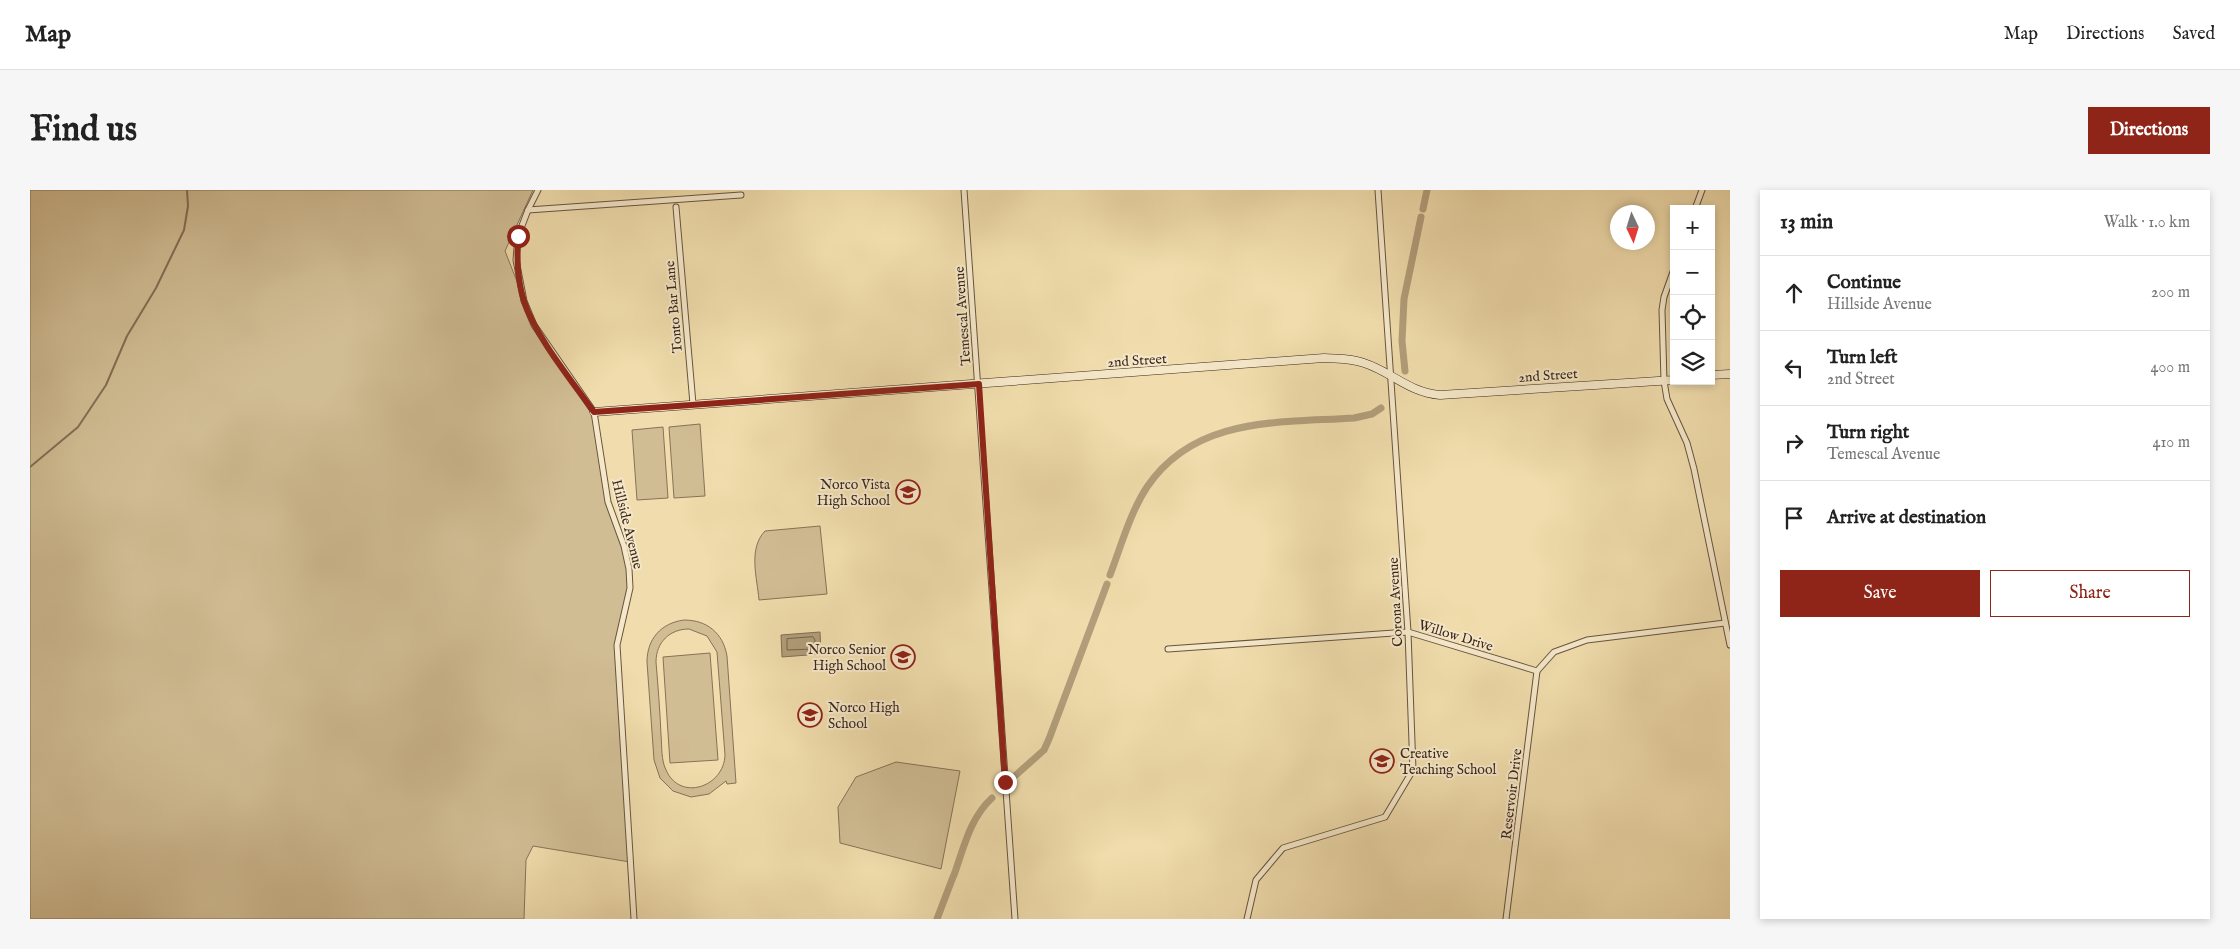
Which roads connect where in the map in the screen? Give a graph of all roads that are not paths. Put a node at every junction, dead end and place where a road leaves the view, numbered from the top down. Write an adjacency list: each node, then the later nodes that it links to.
1 (538, 190): 8 (street, Hillside Avenue)
2 (964, 190): 15 (street, Temescal Avenue)
3 (1378, 190): 12 (street, Corona Avenue)
4 (1702, 190): 6 (street)
5 (741, 195): 8 (street)
6 (1696, 205)
7 (676, 207): 16 (street, Tonto Bar Lane)
8 (528, 210): 17 (street, Hillside Avenue)
9 (1670, 281): 14 (street)
10 (1730, 374): 11 (street)
11 (1715, 376)
12 (1392, 378): 14 (street, 2nd Street); 15 (street, 2nd Street); 19 (street, Corona Avenue)
13 (1670, 380): 14 (street, 2nd Street)
14 (1664, 381): 18 (street)
15 (979, 384): 16 (street, 2nd Street); 24 (street, Temescal Avenue)
16 (693, 404): 17 (street, 2nd Street)
17 (594, 412): 23 (street, Hillside Avenue)
18 (1725, 623): 20 (street); 22 (street)
19 (1408, 632): 21 (street, Willow Drive); 22 (street, Willow Drive); 25 (street, Corona Avenue)
20 (1730, 645)
21 (1168, 649)
22 (1537, 671): 26 (street, Reservoir Drive)
23 (634, 919)
24 (1014, 919)
25 (1247, 919)
26 (1506, 919)

